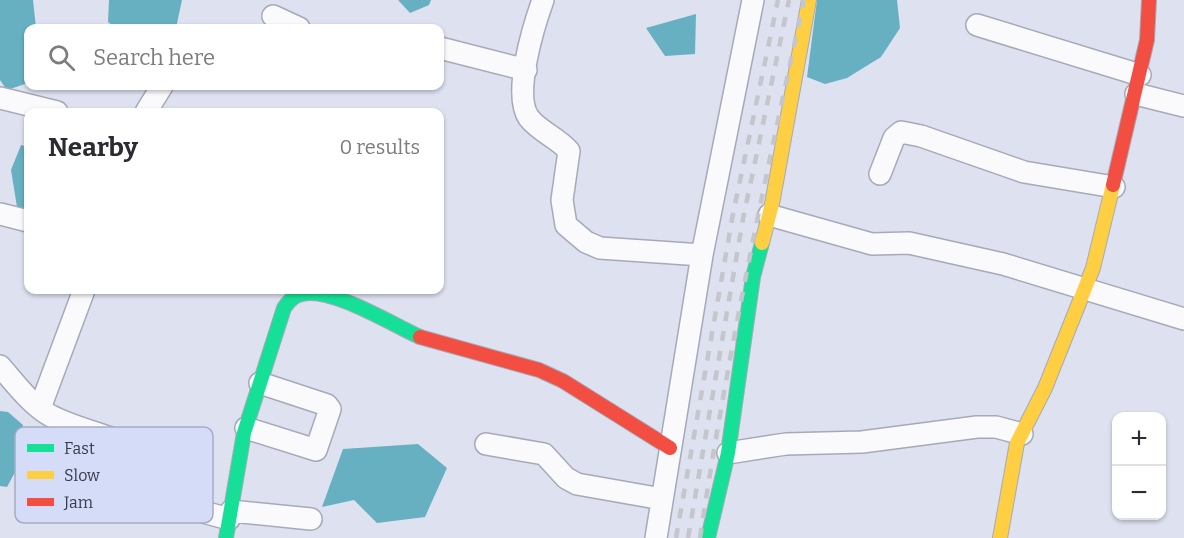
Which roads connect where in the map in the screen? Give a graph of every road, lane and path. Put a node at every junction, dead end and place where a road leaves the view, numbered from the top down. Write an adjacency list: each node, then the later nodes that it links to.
1 (543, 0): 9 (street)
2 (753, 0): 21 (street)
3 (809, 0): 19 (street)
4 (1149, 0): 10 (street)
5 (273, 16): 6 (street)
6 (290, 24)
7 (977, 25): 10 (street)
8 (444, 49): 9 (street)
9 (526, 70): 21 (street)
10 (1138, 85): 13 (street); 17 (street)
11 (160, 90): 15 (street)
12 (0, 98): 14 (street)
13 (1184, 106)
14 (41, 108)
15 (149, 108)
16 (880, 174): 17 (street)
17 (1114, 187): 22 (street)
18 (0, 214): 20 (street)
19 (769, 215): 22 (street); 35 (street)
20 (24, 220)
21 (702, 255): 34 (street)
22 (1085, 289): 26 (street); 32 (street)
23 (83, 294): 29 (street)
24 (302, 294): 28 (street)
25 (322, 294): 34 (street)
26 (1184, 319)
27 (0, 366): 29 (street)
28 (260, 383): 31 (street); 31 (street)
29 (40, 408): 30 (street)
30 (77, 427)
31 (246, 428): 39 (street)
32 (1022, 434): 35 (street); 42 (street)
33 (486, 444): 36 (street)
34 (670, 448): 36 (street)
35 (728, 453): 41 (street)
36 (662, 499): 40 (street)
37 (213, 517): 39 (street)
38 (311, 519): 39 (street)
39 (229, 522)
40 (656, 538)
41 (708, 538)
42 (1000, 538)

